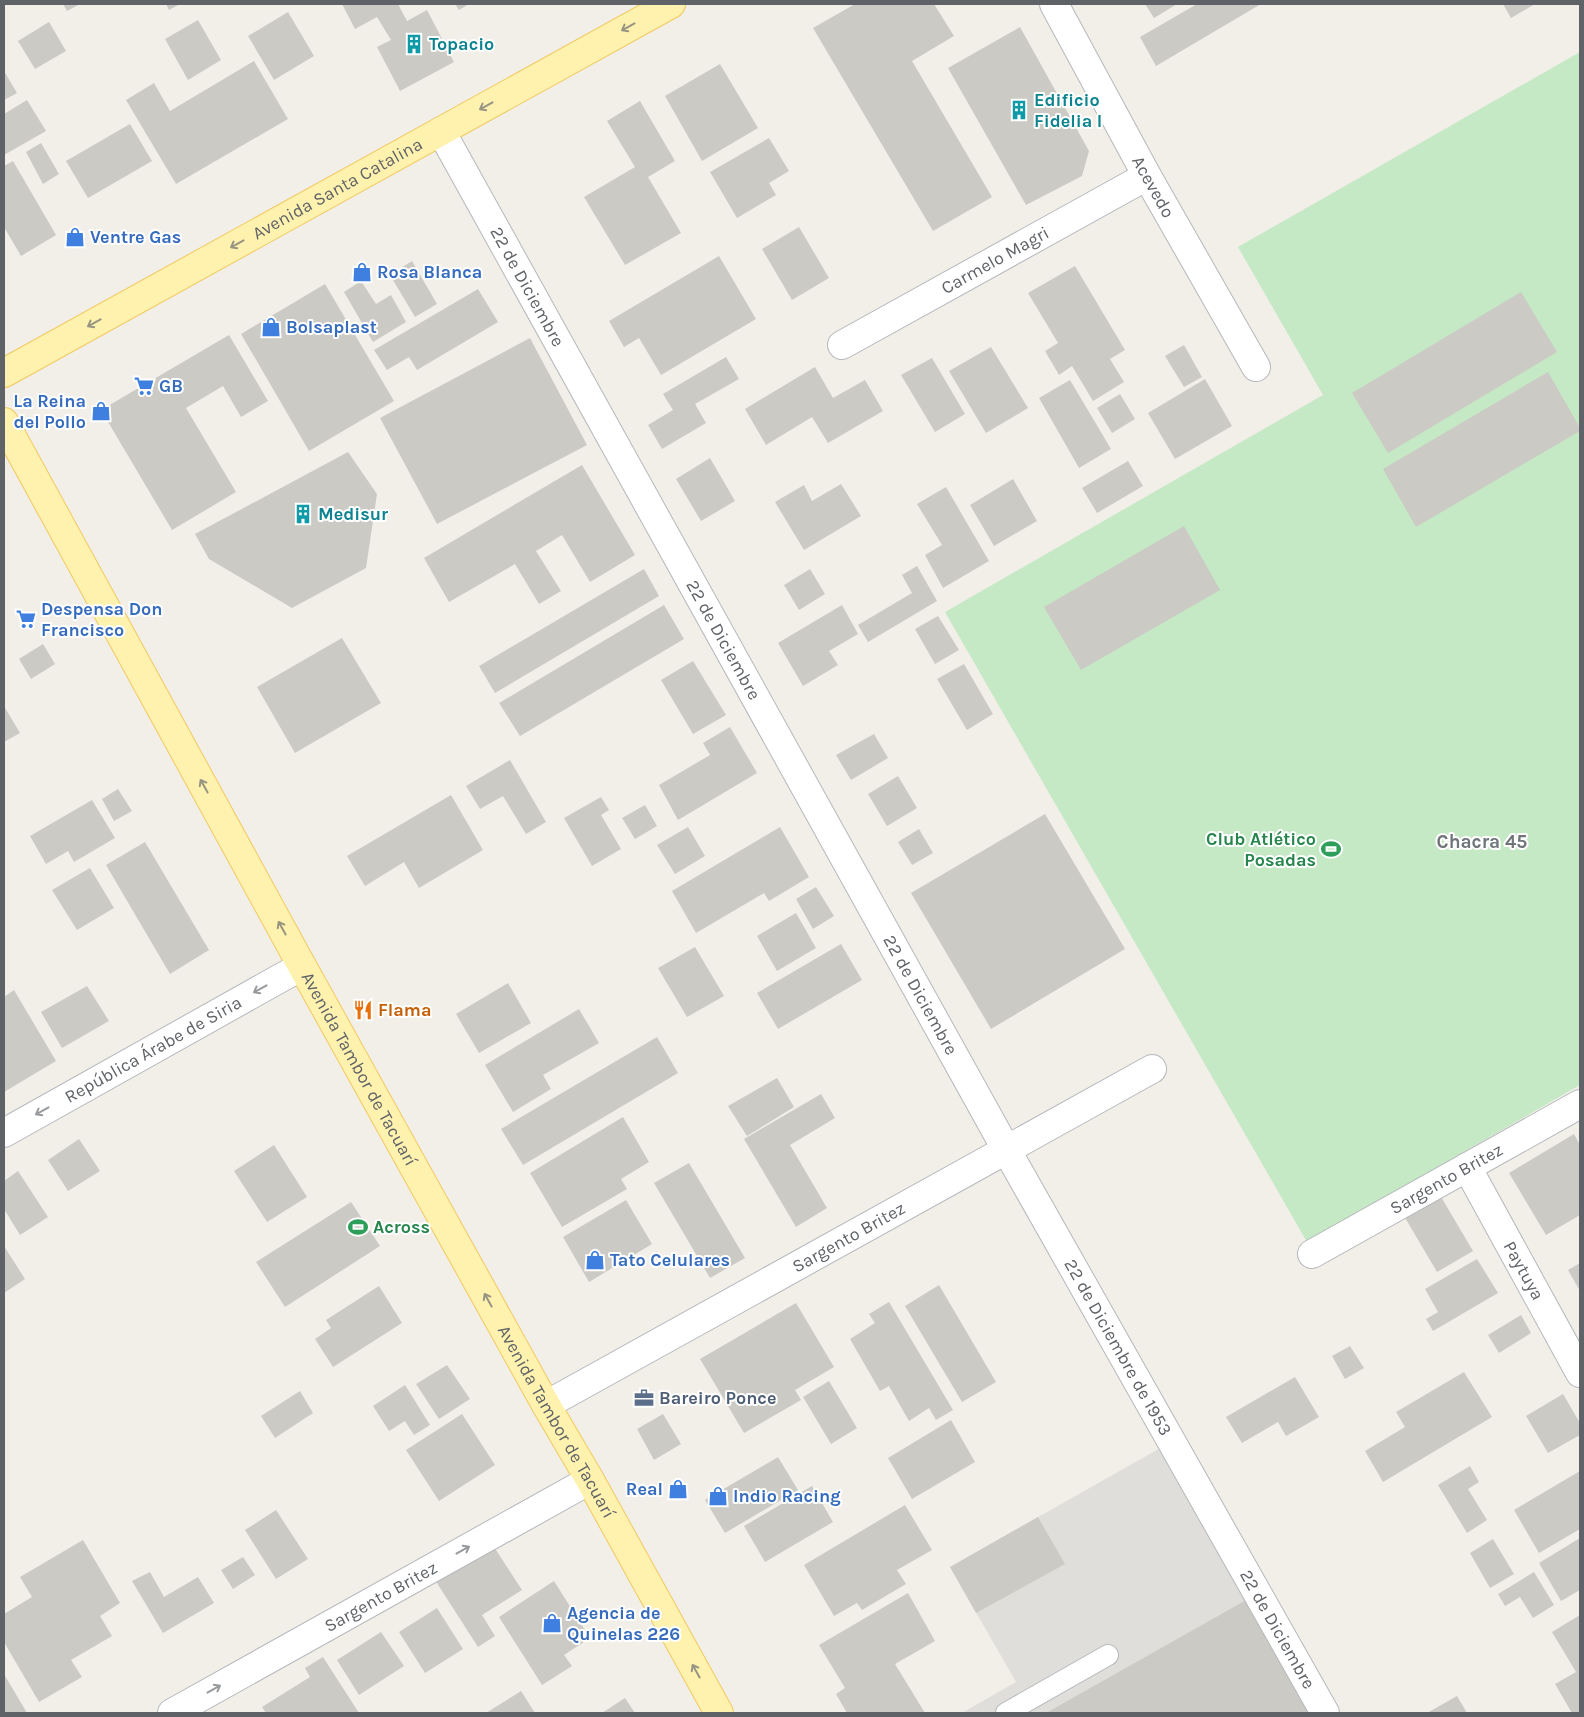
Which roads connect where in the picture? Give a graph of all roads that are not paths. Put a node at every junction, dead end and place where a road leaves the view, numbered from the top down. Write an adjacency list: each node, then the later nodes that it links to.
1 (671, 4): 3 (main road, Avenida Santa Catalina, one-way to 3)
2 (1054, 4): 4 (street, Acevedo)
3 (441, 131): 7 (main road, Avenida Santa Catalina, one-way to 7); 13 (street, 22 de Diciembre)
4 (1147, 176): 5 (street, Carmelo Magri); 6 (street, Acevedo)
5 (842, 345)
6 (1256, 367)
7 (4, 372)
8 (4, 422): 9 (main road, Avenida Tambor de Tacuarí, one-way to 8)
9 (302, 966): 12 (street, República Árabe de Siria, one-way to 12); 17 (main road, Avenida Tambor de Tacuarí, one-way to 9)
10 (1152, 1069): 13 (street, Sargento Britez)
11 (1580, 1104): 14 (street, Sargento Britez)
12 (4, 1133)
13 (1006, 1149): 17 (street, Sargento Britez); 19 (street, 22 de Diciembre de 1953)
14 (1467, 1167): 15 (street, Sargento Britez); 16 (street, Paytuya)
15 (1312, 1254)
16 (1580, 1373)
17 (546, 1406): 18 (main road, Avenida Tambor de Tacuarí)
18 (590, 1480): 21 (street, Sargento Britez, one-way to 18); 22 (main road, Avenida Tambor de Tacuarí, one-way to 18)
19 (1230, 1545): 24 (street, 22 de Diciembre)
20 (1108, 1655): 23 (lane)
21 (172, 1713)
22 (720, 1713)
23 (1006, 1713)
24 (1325, 1713)

